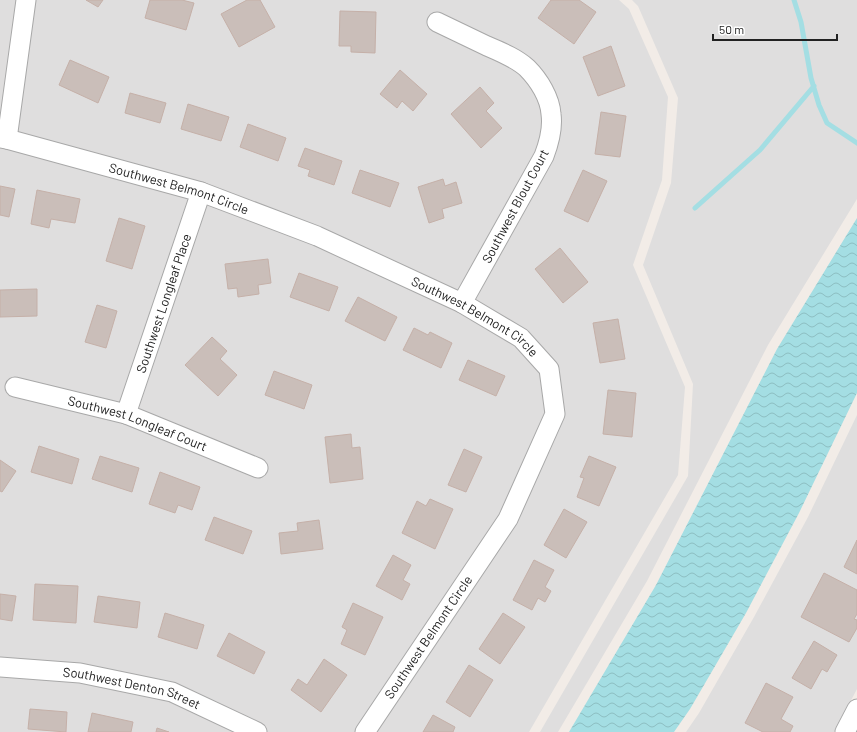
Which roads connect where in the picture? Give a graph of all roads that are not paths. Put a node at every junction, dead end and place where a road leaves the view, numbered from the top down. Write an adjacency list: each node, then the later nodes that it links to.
1 (26, 0): 3 (street)
2 (437, 22): 5 (street, Southwest Blout Court)
3 (4, 139): 4 (street, Southwest Belmont Circle)
4 (201, 192): 5 (street, Southwest Belmont Circle); 7 (street, Southwest Longleaf Place)
5 (462, 303): 13 (street, Southwest Belmont Circle)
6 (15, 387): 7 (street, Southwest Longleaf Court)
7 (126, 414): 8 (street, Southwest Longleaf Court)
8 (258, 468)
9 (0, 667): 12 (street, Southwest Denton Street)
10 (857, 709): 11 (street)
11 (847, 731)
12 (257, 732)
13 (364, 732)

